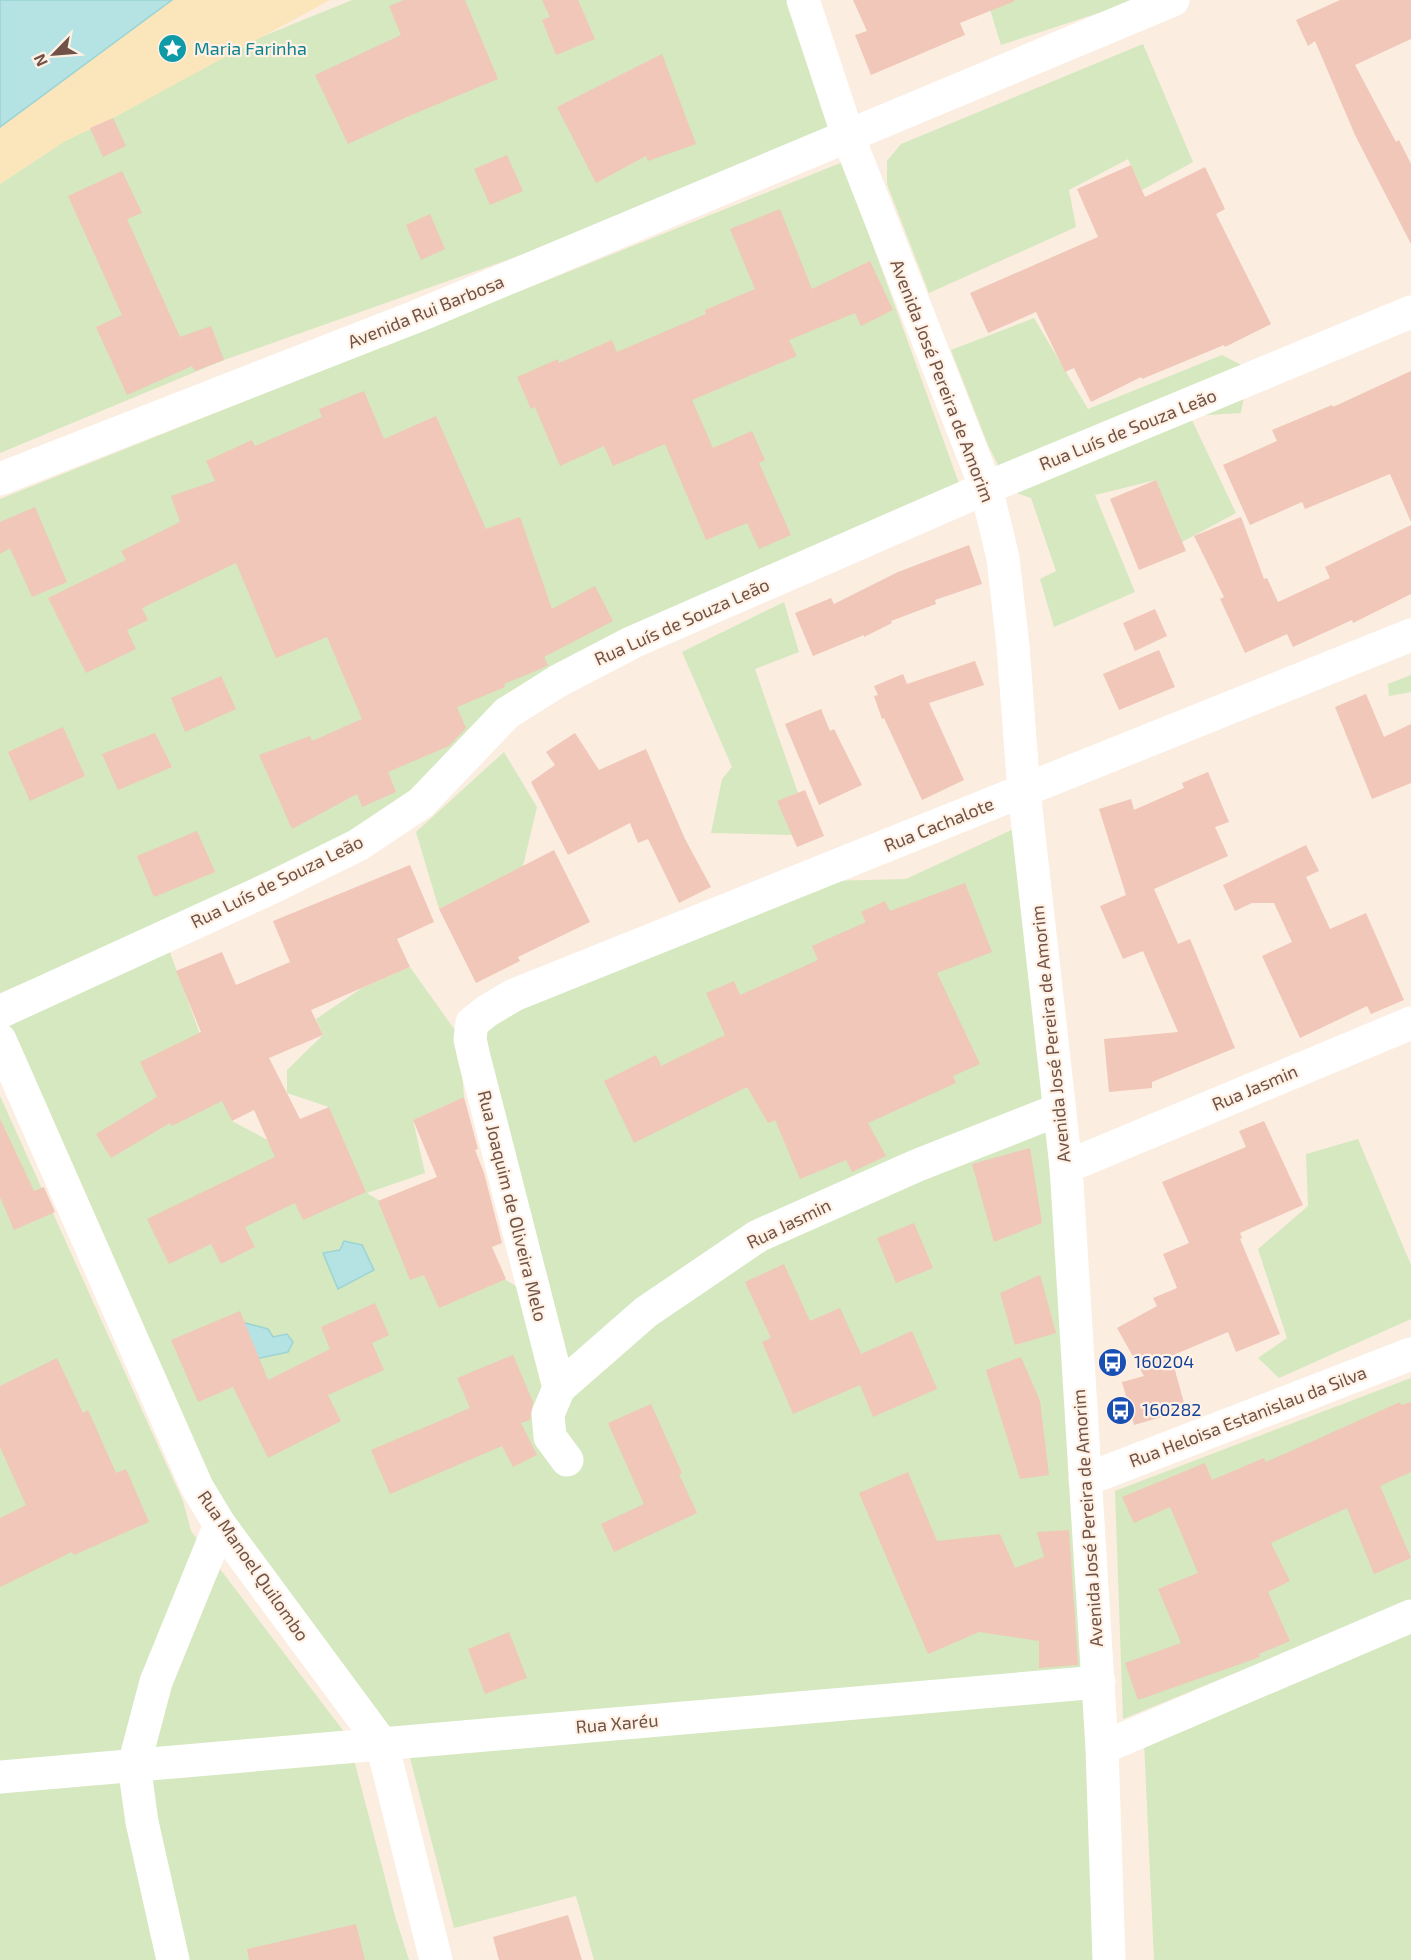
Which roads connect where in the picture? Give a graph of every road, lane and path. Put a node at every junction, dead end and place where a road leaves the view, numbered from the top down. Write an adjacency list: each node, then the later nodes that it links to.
1 (803, 0): 3 (street, Avenida José Pereira de Amorim)
2 (1173, 0): 3 (street, Avenida Rui Barbosa)
3 (848, 136): 5 (street, Avenida Rui Barbosa); 6 (street, Avenida José Pereira de Amorim)
4 (1411, 312): 6 (street, Rua Luís de Souza Leão)
5 (0, 479)
6 (986, 488): 8 (street, Avenida José Pereira de Amorim); 9 (street, Rua Luís de Souza Leão)
7 (1411, 634): 8 (street, Rua Cachalote)
8 (1024, 791): 10 (street, Rua Cachalote); 13 (street, Avenida José Pereira de Amorim)
9 (0, 1012)
10 (472, 1023): 16 (street, Rua Joaquim de Oliveira Melo)
11 (1411, 1023): 14 (street, Rua Jasmin)
12 (0, 1040): 19 (street, Rua Manoel Quilombo)
13 (1058, 1110): 14 (street, Avenida José Pereira de Amorim); 16 (street, Rua Jasmin)
14 (1066, 1167): 18 (street, Avenida José Pereira de Amorim)
15 (1411, 1354): 18 (street, Rua Heloisa Estanislau da Silva)
16 (559, 1388): 17 (street, Rua Jasmin)
17 (567, 1460)
18 (1085, 1480): 21 (street, Avenida José Pereira de Amorim)
19 (220, 1525): 22 (street, Rua Manoel Quilombo); 24 (street)
20 (1411, 1616): 23 (street)
21 (1099, 1682): 22 (street, Rua Xaréu); 23 (street, Avenida José Pereira de Amorim)
22 (382, 1744): 24 (street, Rua Xaréu); 27 (street, Rua Manoel Quilombo)
23 (1102, 1748): 28 (street, Avenida José Pereira de Amorim)
24 (134, 1765): 25 (street, Rua Xaréu); 26 (street)
25 (0, 1777)
26 (173, 1960)
27 (436, 1960)
28 (1109, 1960)

